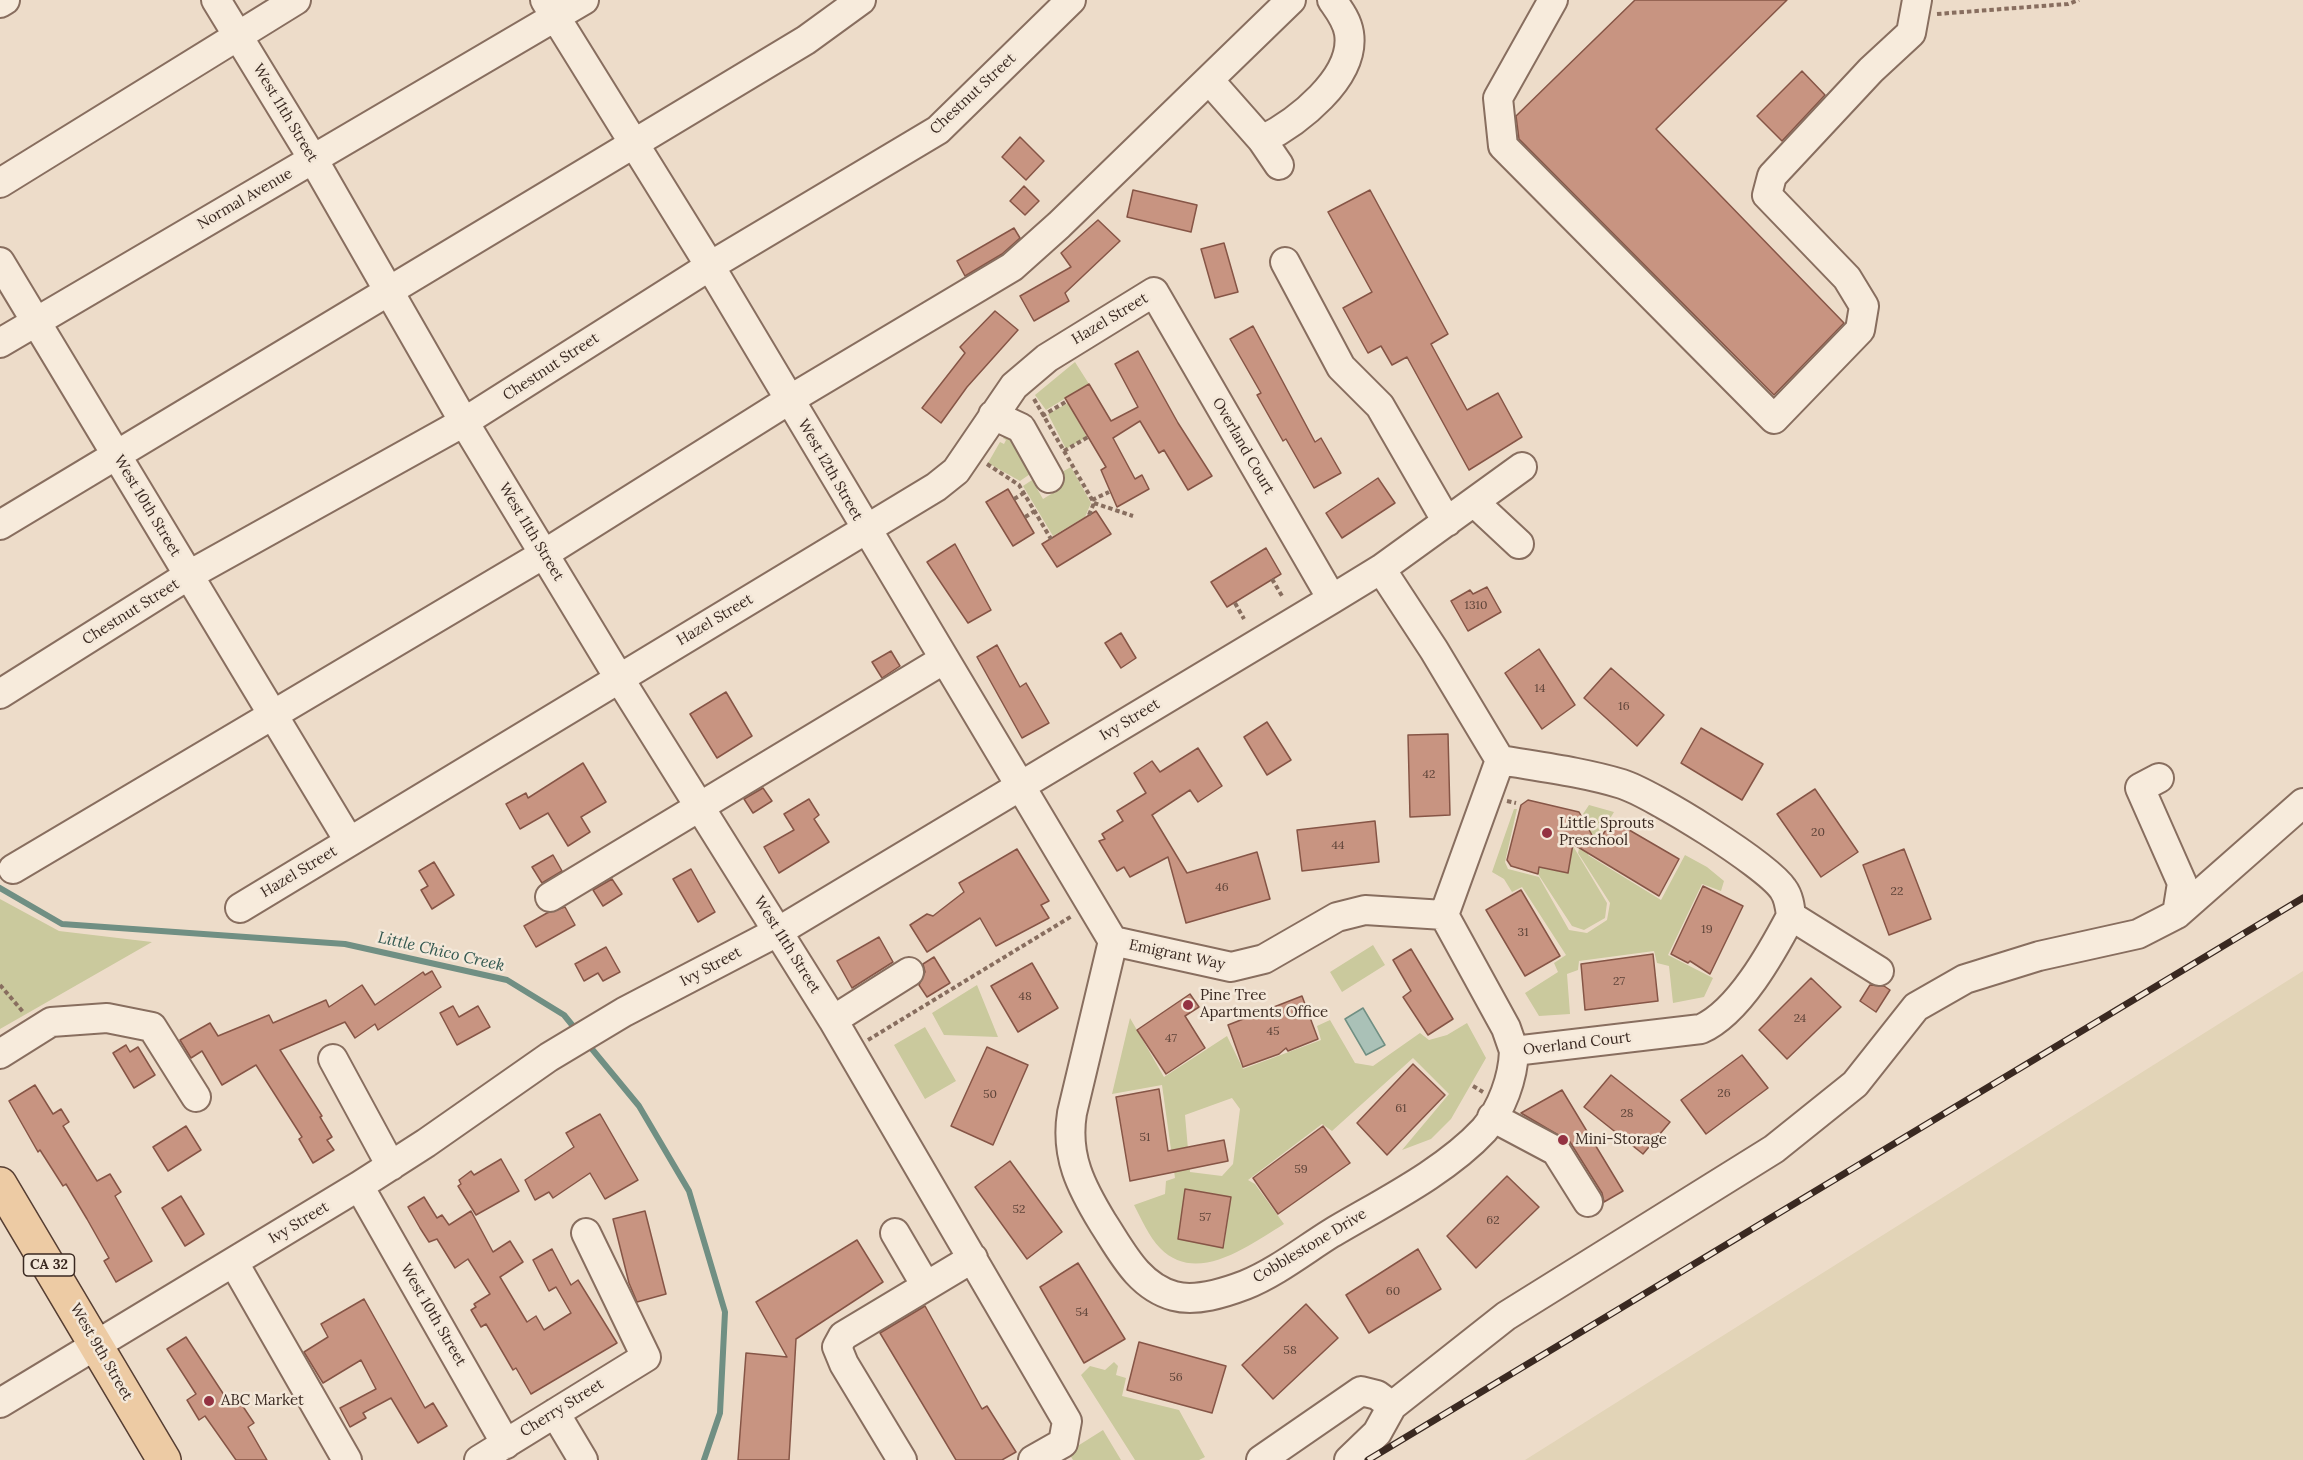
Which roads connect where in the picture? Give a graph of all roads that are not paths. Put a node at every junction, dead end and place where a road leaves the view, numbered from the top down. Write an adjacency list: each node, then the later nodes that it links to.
1 (4, 0): 9 (street)
2 (216, 0): 13 (street, West 11th Street)
3 (296, 0): 13 (street)
4 (584, 0): 12 (street, Normal Avenue)
5 (861, 0): 16 (street)
6 (1071, 0): 22 (street, Chestnut Street)
7 (1291, 0): 14 (street)
8 (1553, 0): 11 (street)
9 (0, 3)
10 (1340, 3): 15 (street)
11 (1916, 8)
12 (550, 9): 16 (street, West 12th Street); 17 (street, Normal Avenue)
13 (238, 36): 17 (street, West 11th Street); 19 (street)
14 (1209, 81): 15 (street); 27 (street)
15 (1262, 140): 18 (street)
16 (633, 142): 22 (street, West 12th Street); 23 (street)
17 (313, 159): 23 (street, West 11th Street); 25 (street, Normal Avenue)
18 (1279, 165)
19 (0, 183)
20 (0, 262): 25 (street, West 10th Street)
21 (1285, 262): 35 (street)
22 (710, 266): 27 (street, West 12th Street); 29 (street, Chestnut Street)
23 (388, 290): 29 (street, West 11th Street); 30 (street)
24 (1154, 292): 28 (street, Hazel Street); 41 (street, Overland Court)
25 (36, 321): 26 (street, Normal Avenue); 30 (street, West 10th Street)
26 (0, 343)
27 (789, 400): 36 (street, West 12th Street); 38 (street)
28 (993, 415): 32 (street); 36 (street, Hazel Street)
29 (464, 422): 38 (street, West 11th Street); 40 (street, Chestnut Street)
30 (116, 455): 34 (street); 40 (street, West 10th Street)
31 (1522, 467): 33 (street, Ivy Street)
32 (1049, 478)
33 (1474, 502): 35 (street, Ivy Street); 37 (street)
34 (0, 525)
35 (1437, 529): 39 (street, Ivy Street)
36 (865, 530): 42 (street, West 12th Street); 43 (street, Hazel Street)
37 (1519, 544)
38 (544, 554): 43 (street, West 11th Street); 45 (street)
39 (1381, 569): 41 (street, Ivy Street); 46 (street)
40 (189, 575): 44 (street, Chestnut Street); 45 (street, West 10th Street)
41 (1332, 600): 48 (street, Ivy Street)
42 (943, 660): 48 (street, West 12th Street); 50 (street)
43 (619, 678): 50 (street, West 11th Street); 51 (street, Hazel Street)
44 (0, 694)
45 (273, 715): 51 (street, West 10th Street); 52 (street)
46 (1500, 760): 56 (street); 57 (street)
47 (2159, 778): 55 (street)
48 (1019, 787): 58 (street, Ivy Street); 59 (street, West 12th Street)
49 (2303, 803): 55 (street)
50 (700, 806): 53 (street); 58 (street, West 11th Street)
51 (349, 841): 54 (street, Hazel Street)
52 (13, 869)
53 (550, 897)
54 (240, 908)
55 (2177, 914): 79 (street)
56 (1444, 915): 59 (street, Emigrant Way); 63 (street, Overland Court)
57 (1791, 916): 60 (street); 63 (street, Overland Court)
58 (779, 932): 62 (street, West 11th Street); 68 (street, Ivy Street)
59 (1113, 941): 67 (street, Cobblestone Drive)
60 (1880, 971)
61 (909, 972): 62 (street)
62 (833, 1020): 74 (street, West 11th Street)
63 (1514, 1051): 67 (street, Cobblestone Drive)
64 (0, 1053): 66 (street)
65 (333, 1059): 68 (street)
66 (196, 1097)
67 (1492, 1117): 71 (street)
68 (391, 1166): 70 (street, Ivy Street)
69 (0, 1184): 77 (main road, West 9th Street / CA 32)
70 (360, 1186): 75 (street, Ivy Street); 81 (street, West 10th Street)
71 (1588, 1202)
72 (586, 1233): 80 (street, Cherry Street)
73 (895, 1233): 76 (street)
74 (973, 1258): 76 (street); 82 (street, West 11th Street)
75 (234, 1263): 77 (street, Ivy Street); 84 (street)
76 (926, 1286): 87 (street)
77 (98, 1346): 78 (street, Ivy Street); 83 (main road, West 9th Street / CA 32)
78 (0, 1403)
79 (1392, 1406): 88 (street); 89 (street)
80 (555, 1413): 81 (street, Cherry Street); 86 (street)
81 (506, 1444): 85 (street, Cherry Street)
82 (1040, 1458)
83 (164, 1460)
84 (348, 1460)
85 (479, 1460)
86 (583, 1460)
87 (902, 1460)
88 (1261, 1460)
89 (1349, 1460)

